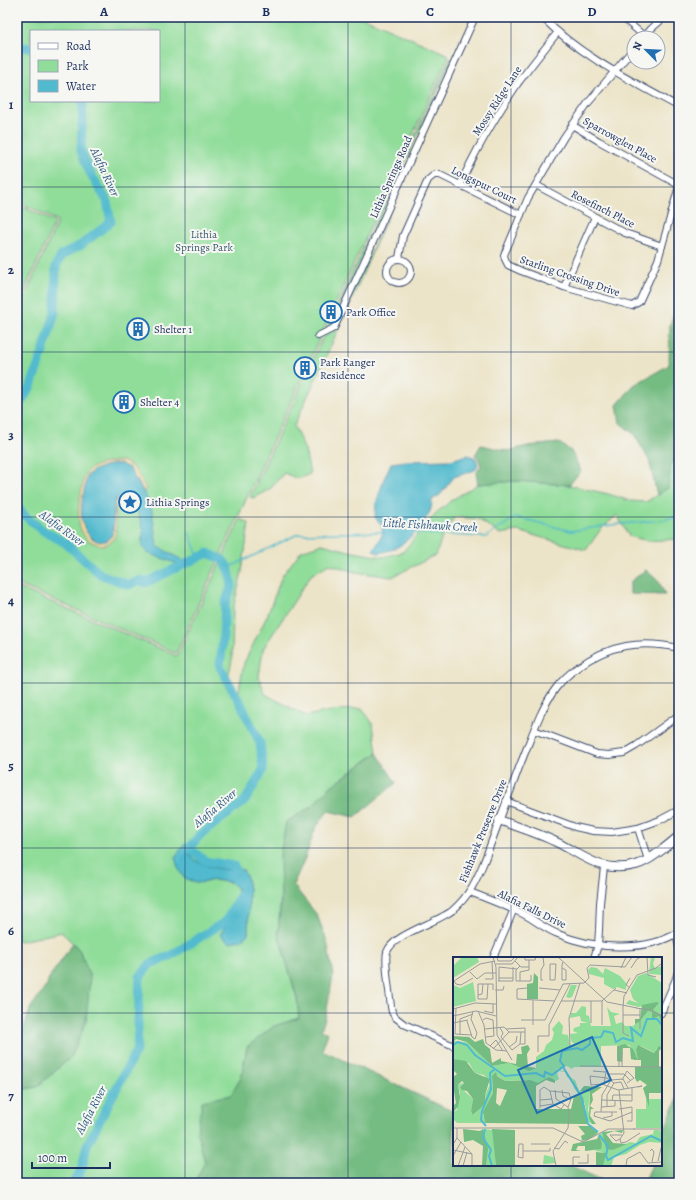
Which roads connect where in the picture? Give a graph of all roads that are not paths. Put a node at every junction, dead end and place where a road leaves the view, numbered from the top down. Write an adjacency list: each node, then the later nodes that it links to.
1 (475, 17): 20 (street, Lithia Springs Road)
2 (542, 17): 7 (street)
3 (622, 17): 5 (street)
4 (665, 17): 6 (street)
5 (636, 30)
6 (650, 30)
7 (558, 32): 9 (street); 12 (street, Mossy Ridge Lane)
8 (626, 57): 9 (street, Starling Crossing Drive)
9 (614, 71): 10 (street); 11 (street, Starling Crossing Drive)
10 (679, 107)
11 (572, 125): 13 (street, Starling Crossing Drive); 14 (street, Sparrowglen Place)
12 (460, 185): 15 (street, Longspur Court); 18 (street, Longspur Court)
13 (536, 185): 15 (street, Starling Crossing Drive); 16 (street, Rosefinch Place)
14 (679, 185): 17 (street, Starling Crossing Drive)
15 (521, 215): 19 (street, Starling Crossing Drive)
16 (595, 217): 17 (street, Rosefinch Place); 19 (street)
17 (662, 246): 19 (street, Starling Crossing Drive)
18 (399, 258): 18 (street)
19 (564, 287)
20 (318, 336)
21 (679, 648): 23 (street, Fishhawk Preserve Drive)
22 (679, 715): 23 (street)
23 (534, 730): 24 (street, Fishhawk Preserve Drive)
24 (506, 801): 26 (street, Fishhawk Preserve Drive); 27 (street)
25 (679, 810): 27 (street)
26 (499, 820): 30 (street); 31 (street, Fishhawk Preserve Drive)
27 (638, 828): 29 (street)
28 (679, 836): 29 (street)
29 (648, 860): 30 (street)
30 (604, 867): 34 (street)
31 (470, 892): 32 (street, Alafia Falls Drive); 40 (street, Fishhawk Preserve Drive)
32 (514, 910): 34 (street, Alafia Falls Drive); 36 (street)
33 (678, 933): 34 (street, Alafia Falls Drive); 35 (street)
34 (598, 945): 37 (street)
35 (679, 947)
36 (493, 957)
37 (594, 957)
38 (679, 969): 39 (street)
39 (662, 1012)
40 (453, 1046)

